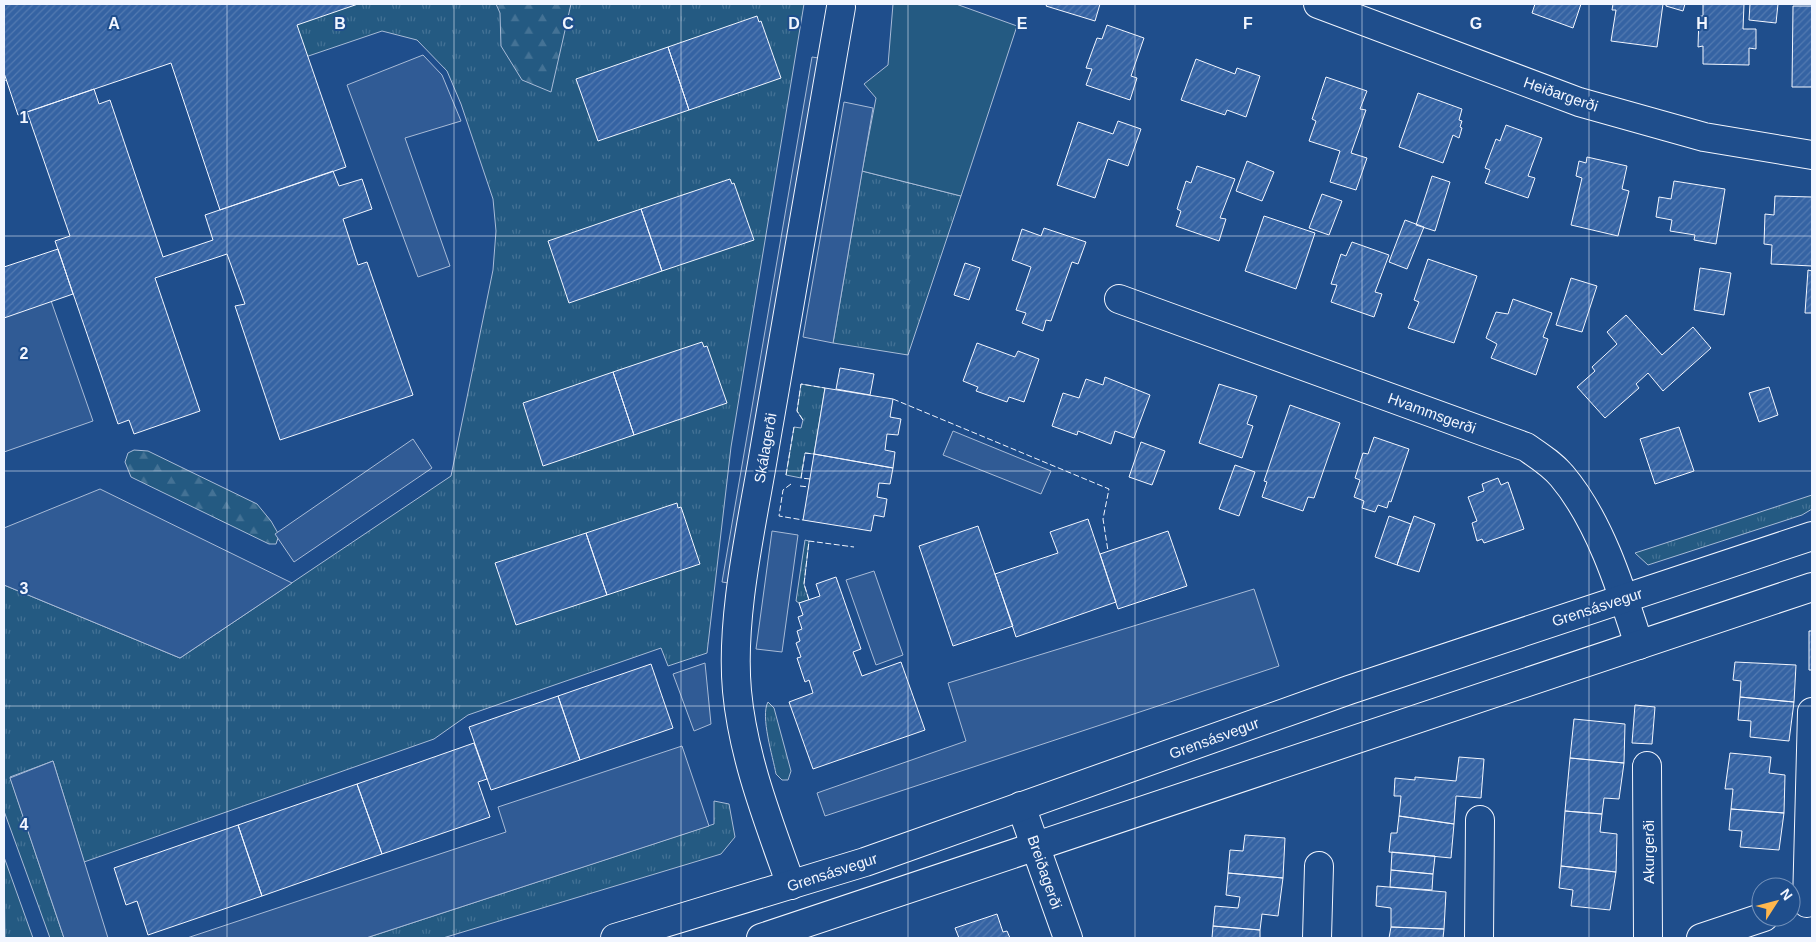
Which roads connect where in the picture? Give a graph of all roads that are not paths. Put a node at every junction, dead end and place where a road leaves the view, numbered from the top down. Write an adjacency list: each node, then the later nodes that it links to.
1 (1318, 4): 3 (street, Heiðargerði)
2 (842, 7): 15 (street, Skálagerði)
3 (1812, 155)
4 (1119, 299): 7 (street, Hvammsgerði)
5 (1812, 536): 7 (street, Grensásvegur)
6 (1812, 587): 8 (street)
7 (1624, 598): 8 (street, Hvammsgerði); 11 (street, Grensásvegur)
8 (1640, 645): 13 (street)
9 (1812, 712): 16 (street)
10 (1648, 766): 24 (street, Akurgerði)
11 (1021, 806): 13 (street, Breiðagerði); 15 (street, Grensásvegur)
12 (1480, 820): 23 (street)
13 (1036, 846): 20 (street); 21 (street, Breiðagerði)
14 (1319, 866): 22 (street)
15 (791, 885): 19 (street, Grensásvegur)
16 (1803, 904)
17 (1751, 923): 18 (street)
18 (1726, 934): 25 (street)
19 (615, 938)
20 (761, 938)
21 (1068, 938)
22 (1317, 938)
23 (1479, 938)
24 (1648, 938)
25 (1701, 938)

